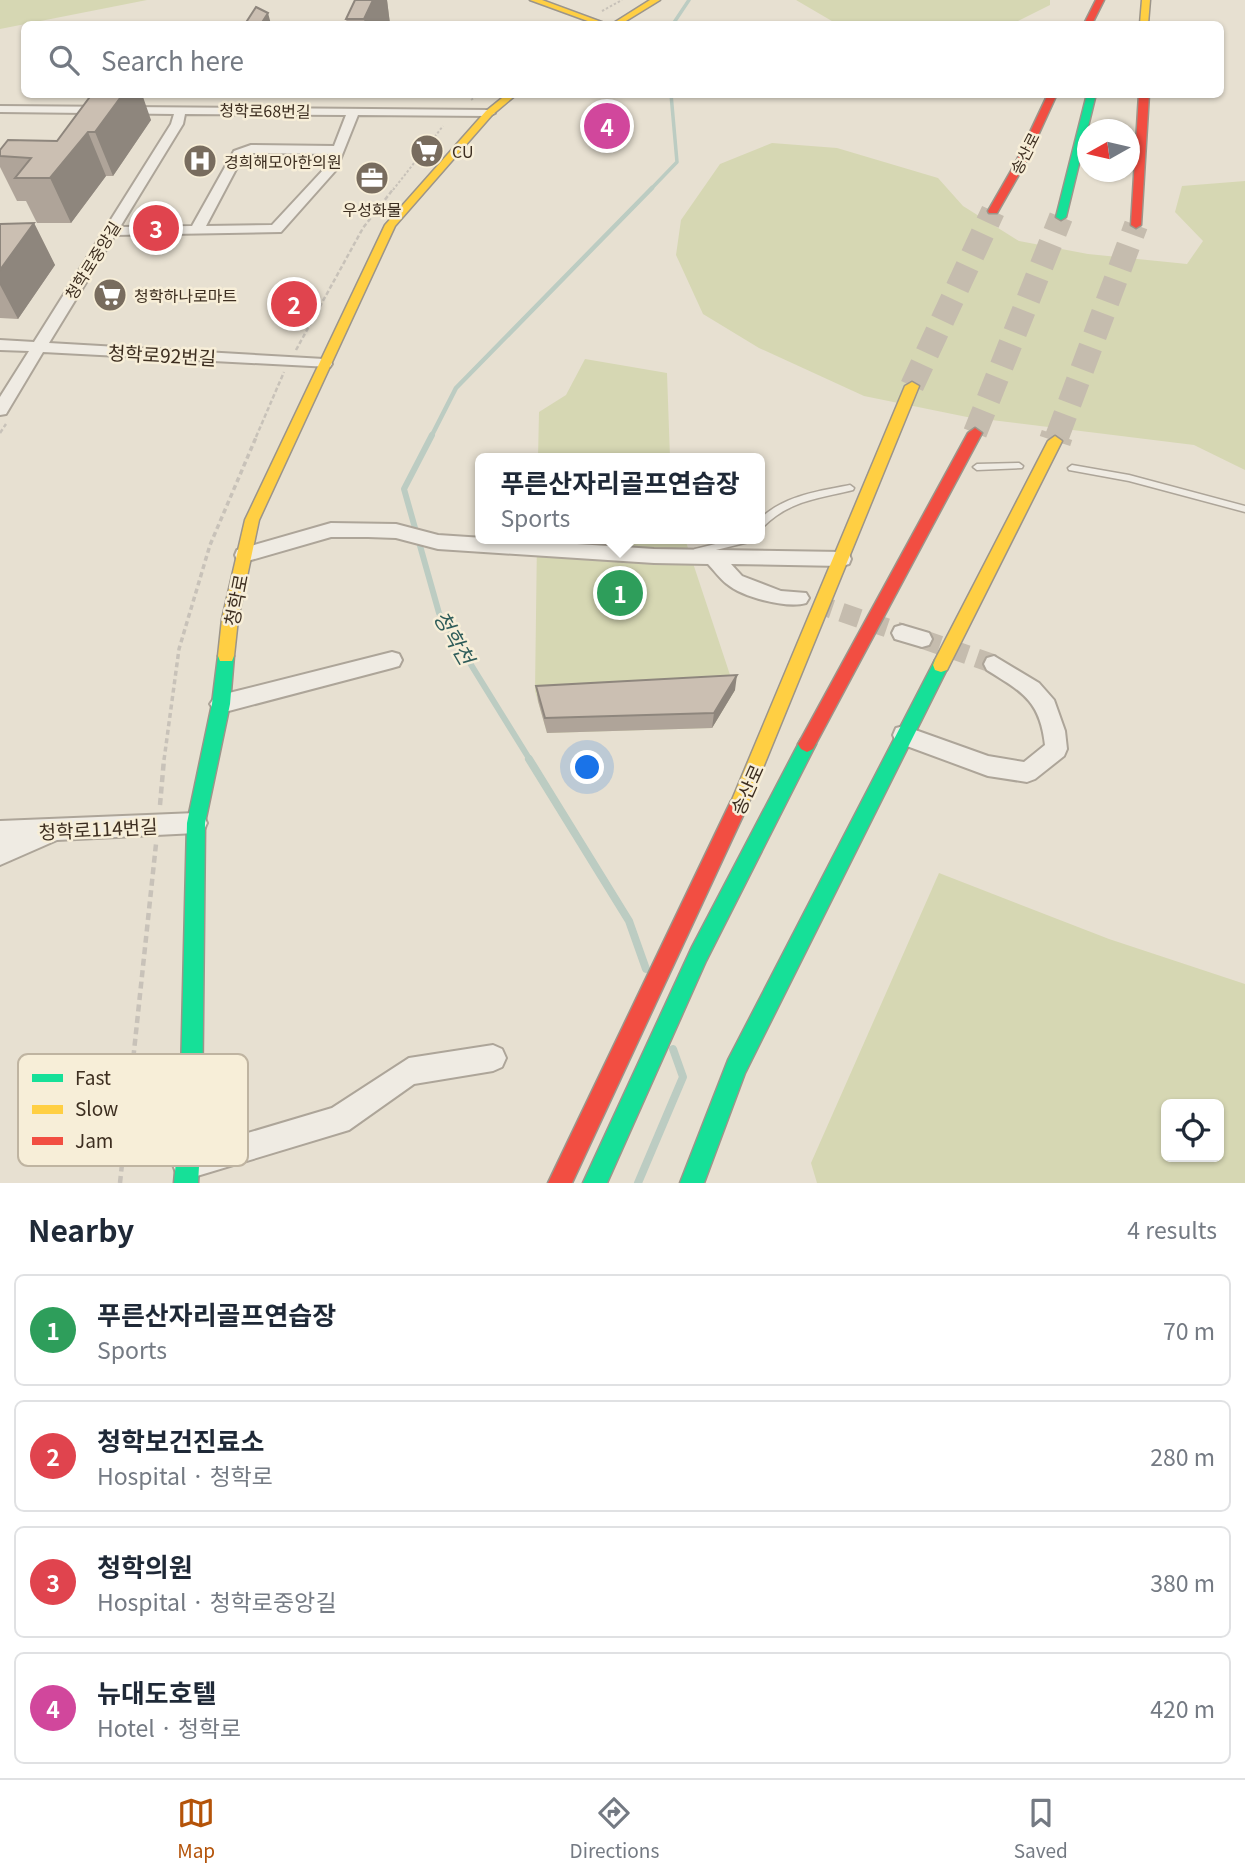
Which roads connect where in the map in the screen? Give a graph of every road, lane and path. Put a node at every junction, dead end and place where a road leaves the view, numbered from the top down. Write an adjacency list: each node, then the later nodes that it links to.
1 (534, 0): 5 (main road)
2 (656, 0): 6 (main road)
3 (1100, 0): 7 (main road)
4 (1146, 0): 8 (main road)
5 (594, 21)
6 (621, 21)
7 (1090, 21)
8 (1144, 21)
9 (508, 98): 17 (main road, 청학로)
10 (1052, 98): 20 (main road, 송산로)
11 (1091, 98): 21 (main road)
12 (1144, 98): 22 (main road)
13 (0, 109): 14 (street, 청학로68번길)
14 (181, 109): 15 (street, 청학로68번길); 18 (street, 청학로중앙길)
15 (214, 110): 16 (street, 청학로68번길); 18 (street)
16 (354, 111): 17 (street, 청학로68번길); 19 (street)
17 (489, 113): 27 (main road, 청학로)
18 (177, 124): 24 (street, 청학로중앙길)
19 (338, 150): 23 (street); 23 (street)
20 (993, 211)
21 (1061, 217)
22 (1136, 225)
23 (197, 230): 24 (street)
24 (110, 231): 26 (street, 청학로중앙길)
25 (0, 345): 26 (street, 청학로92번길)
26 (38, 347): 27 (street, 청학로92번길); 29 (street, 청학로중앙길)
27 (324, 364): 39 (main road, 청학로)
28 (912, 386): 42 (main road, 송산로)
29 (0, 410)
30 (975, 433): 60 (main road, 송산로)
31 (1055, 441): 49 (main road)
32 (1019, 466): 33 (lane)
33 (977, 467)
34 (1072, 468): 36 (lane)
35 (850, 488): 37 (lane)
36 (1245, 509)
37 (765, 519)
38 (728, 544): 40 (lane)
39 (244, 555): 40 (street); 48 (main road, 청학로)
40 (678, 556): 41 (street)
41 (712, 556): 42 (street); 43 (street)
42 (842, 559): 59 (main road, 송산로)
43 (799, 598)
44 (902, 634): 45 (street)
45 (922, 639)
46 (392, 660): 48 (street)
47 (994, 664): 49 (street)
48 (221, 704): 50 (main road, 청학로)
49 (904, 735): 61 (main road)
50 (197, 823): 51 (street, 청학로114번길); 54 (main road, 청학로)
51 (57, 831): 52 (street, 청학로114번길); 53 (street)
52 (0, 832)
53 (0, 854)
54 (192, 1054)
55 (493, 1058): 56 (street)
56 (248, 1153)
57 (210, 1166): 58 (street)
58 (187, 1174)
59 (560, 1183)
60 (595, 1183)
61 (692, 1183)

